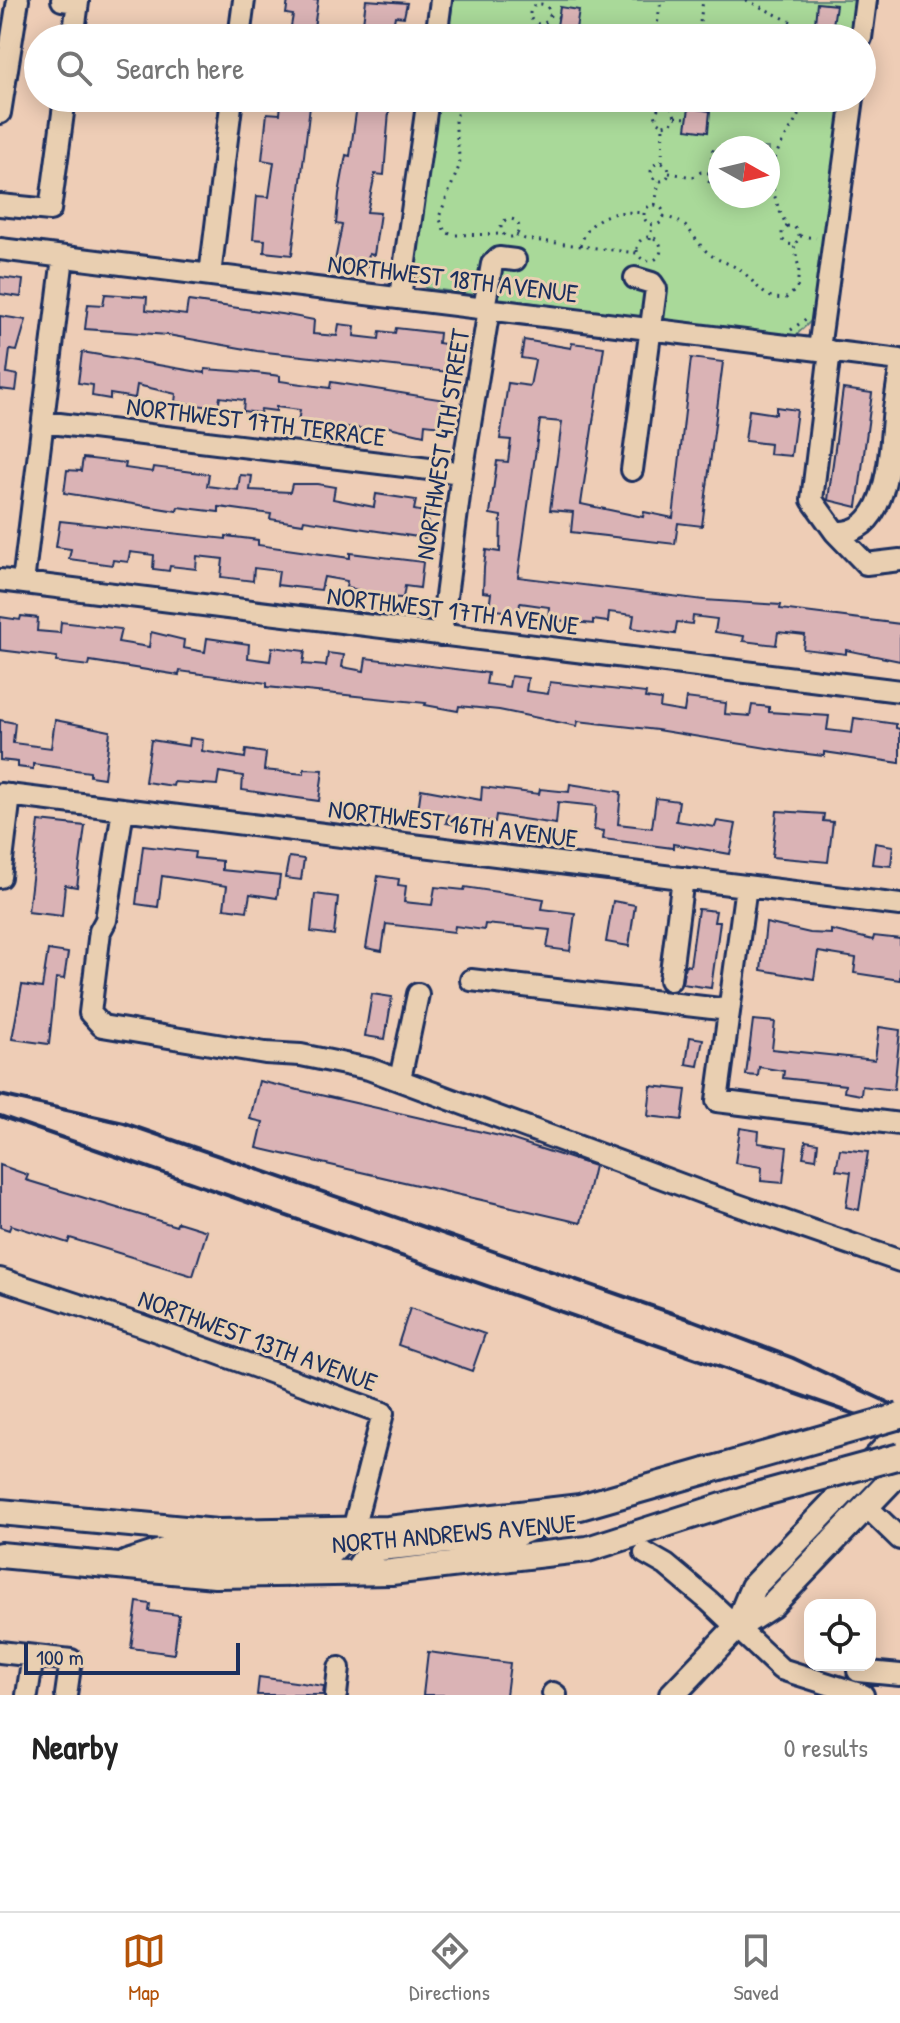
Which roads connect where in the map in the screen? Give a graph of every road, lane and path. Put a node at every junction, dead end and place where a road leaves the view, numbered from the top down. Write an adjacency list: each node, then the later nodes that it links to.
1 (18, 0): 28 (street)
2 (62, 0): 12 (street)
3 (244, 0): 13 (street)
4 (441, 0): 14 (street)
5 (661, 0): 16 (path)
6 (703, 0): 17 (path)
7 (746, 0): 18 (path)
8 (866, 0): 19 (street)
9 (540, 2): 10 (path); 15 (path)
10 (549, 15): 11 (path); 15 (path)
11 (558, 17)
12 (75, 24)
13 (241, 24)
14 (438, 24)
15 (538, 24)
16 (657, 24)
17 (700, 24)
18 (796, 24)
19 (863, 24)
20 (63, 112): 36 (street)
21 (230, 112): 54 (street)
22 (426, 112): 57 (street)
23 (458, 112): 42 (path)
24 (656, 112): 31 (path)
25 (674, 112): 29 (path)
26 (800, 112): 41 (path)
27 (851, 112): 62 (street)
28 (0, 113)
29 (675, 117): 30 (path); 31 (path)
30 (687, 118)
31 (663, 125): 32 (path)
32 (662, 162): 33 (path); 35 (path)
33 (669, 173): 34 (path); 35 (path)
34 (708, 173)
35 (659, 181): 37 (path)
36 (0, 205)
37 (655, 205): 38 (path); 39 (path)
38 (644, 213): 40 (path); 48 (path)
39 (663, 216): 40 (path); 47 (path)
40 (652, 225): 46 (path)
41 (787, 226): 44 (path); 47 (path)
42 (503, 234): 43 (path); 43 (path)
43 (516, 235): 48 (path)
44 (800, 236): 45 (path); 47 (path)
45 (819, 238)
46 (650, 240): 50 (path); 50 (path)
47 (794, 245)
48 (580, 246): 50 (path)
49 (0, 249): 51 (street, NORTHWEST 18TH AVENUE)
50 (637, 253)
51 (63, 257): 54 (street, NORTHWEST 18TH AVENUE); 66 (street)
52 (515, 260): 58 (street, NORTHWEST 4TH STREET)
53 (419, 269): 56 (path)
54 (210, 275): 57 (street, NORTHWEST 18TH AVENUE)
55 (635, 278): 60 (street)
56 (434, 287)
57 (400, 297): 58 (street, NORTHWEST 18TH AVENUE)
58 (486, 308): 60 (street, NORTHWEST 18TH AVENUE); 68 (street, NORTHWEST 4TH STREET)
59 (808, 317): 61 (path)
60 (652, 329): 62 (street, NORTHWEST 18TH AVENUE); 67 (street)
61 (788, 332)
62 (824, 350): 63 (street, NORTHWEST 18TH AVENUE); 69 (street)
63 (900, 360)
64 (900, 369): 65 (street)
65 (897, 410): 69 (street)
66 (43, 422): 68 (street, NORTHWEST 17TH TERRACE); 72 (street)
67 (632, 470)
68 (462, 473): 73 (street, NORTHWEST 4TH STREET)
69 (835, 532): 70 (street)
70 (900, 560)
71 (0, 580): 72 (street, NORTHWEST 17TH AVENUE)
72 (23, 583): 73 (street, NORTHWEST 17TH AVENUE)
73 (441, 635): 74 (street, NORTHWEST 17TH AVENUE)
74 (900, 691)
75 (5, 795): 76 (street, NORTHWEST 16TH AVENUE); 77 (street)
76 (123, 809): 78 (street, NORTHWEST 16TH AVENUE); 85 (street)
77 (0, 877)
78 (683, 878): 79 (street, NORTHWEST 16TH AVENUE); 82 (street)
79 (746, 886): 80 (street, NORTHWEST 16TH AVENUE); 84 (street)
80 (900, 905)
81 (471, 980): 84 (street)
82 (670, 980)
83 (418, 994): 85 (street)
84 (729, 1010): 86 (street)
85 (400, 1079): 87 (street)
86 (900, 1124)
87 (900, 1261)
88 (0, 1279): 96 (street, NORTHWEST 13TH AVENUE)
89 (900, 1416): 94 (main road, NORTH ANDREWS AVENUE, bridge)
90 (900, 1433): 102 (main road)
91 (900, 1456): 101 (main road, NORTH ANDREWS AVENUE, bridge)
92 (900, 1471): 93 (main road)
93 (866, 1506): 97 (street); 102 (main road)
94 (580, 1507): 96 (main road, NORTH ANDREWS AVENUE); 101 (main road)
95 (0, 1512): 96 (main road, NORTH ANDREWS AVENUE)
96 (353, 1530): 100 (main road)
97 (900, 1539)
98 (645, 1553): 102 (street)
99 (0, 1555): 100 (main road, NORTH ANDREWS AVENUE)
100 (117, 1566): 101 (main road, NORTH ANDREWS AVENUE)
101 (355, 1573)
102 (736, 1628): 111 (main road); 112 (street)
103 (0, 1652): 104 (street)
104 (33, 1656): 108 (street); 109 (street)
105 (339, 1668): 110 (street)
106 (858, 1671): 107 (street)
107 (900, 1675)
108 (27, 1695)
109 (66, 1695)
110 (336, 1695)
111 (672, 1695)
112 (863, 1695)

